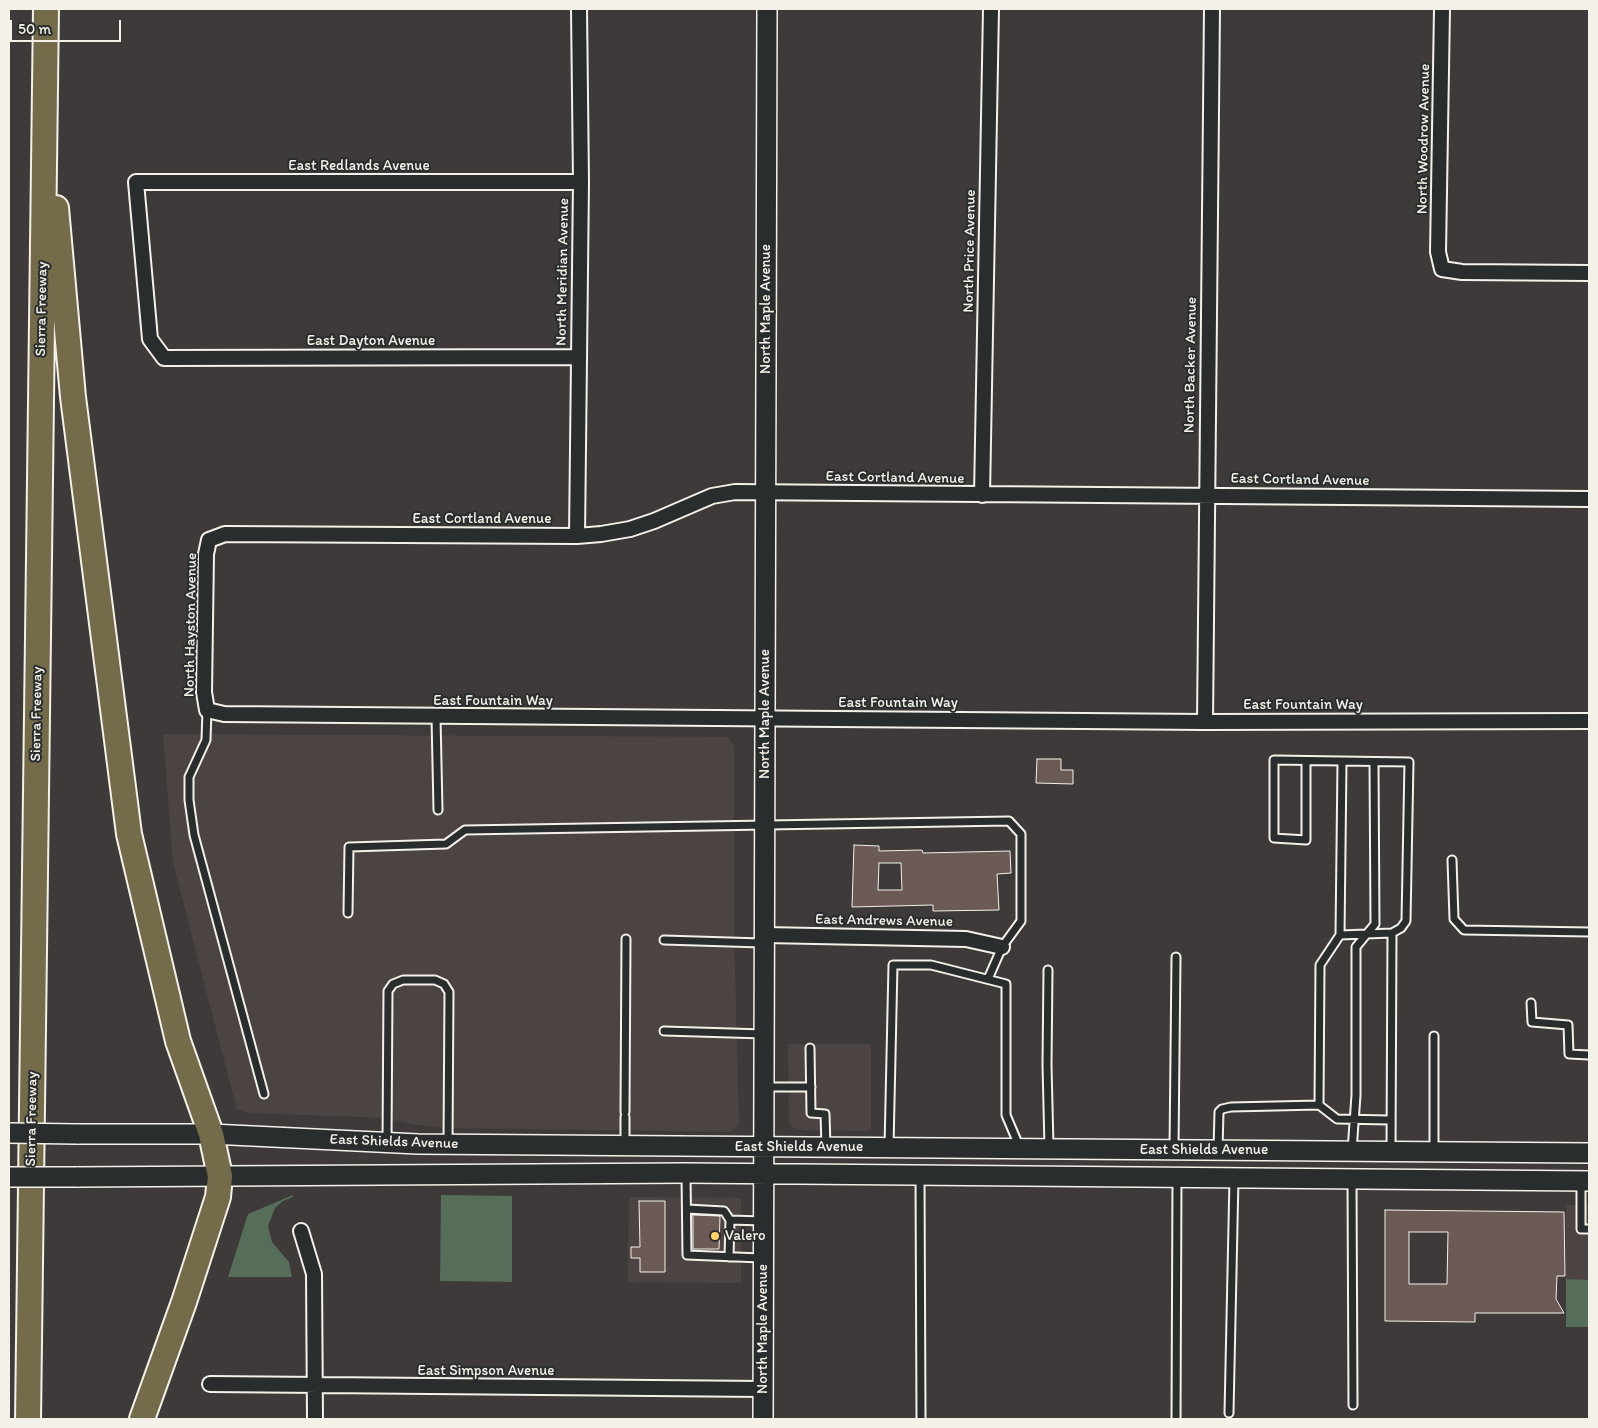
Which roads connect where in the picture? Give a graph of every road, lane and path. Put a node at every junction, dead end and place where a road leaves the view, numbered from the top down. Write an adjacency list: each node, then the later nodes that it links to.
1 (46, 9): 7 (highway, Sierra Freeway)
2 (579, 9): 8 (street, North Meridian Avenue)
3 (767, 9): 12 (main road, North Maple Avenue)
4 (991, 9): 13 (street, North Price Avenue)
5 (1212, 9): 14 (street, North Backer Avenue)
6 (1442, 9): 9 (street, North Woodrow Avenue)
7 (45, 74): 54 (highway); 90 (highway, Sierra Freeway)
8 (581, 182): 10 (street, North Meridian Avenue); 11 (street, East Redlands Avenue)
9 (1589, 273)
10 (578, 357): 11 (street, East Dayton Avenue); 16 (street, North Meridian Avenue)
11 (164, 358)
12 (765, 493): 13 (street, East Cortland Avenue); 16 (street, East Cortland Avenue); 20 (main road, North Maple Avenue)
13 (982, 495): 14 (street, East Cortland Avenue)
14 (1206, 495): 15 (street, East Cortland Avenue); 22 (street, North Backer Avenue)
15 (1589, 499)
16 (577, 536): 17 (street, East Cortland Avenue)
17 (209, 540): 18 (street, North Hayston Avenue)
18 (208, 710): 19 (street, East Fountain Way); 49 (lane)
19 (436, 717): 20 (street, East Fountain Way); 26 (lane)
20 (765, 718): 22 (street, East Fountain Way); 27 (main road, North Maple Avenue)
21 (1589, 721): 22 (street, East Fountain Way)
22 (1205, 722)
23 (1306, 761): 23 (lane); 24 (lane)
24 (1342, 762): 25 (lane); 33 (lane)
25 (1374, 763): 31 (lane); 32 (lane)
26 (438, 810)
27 (765, 823): 29 (lane); 35 (main road, North Maple Avenue); 37 (lane)
28 (1452, 860): 30 (lane)
29 (348, 913)
30 (1589, 932)
31 (1392, 933): 32 (lane); 52 (lane)
32 (1365, 934): 33 (lane); 51 (lane)
33 (1340, 935): 50 (lane)
34 (626, 939): 57 (lane)
35 (765, 939): 36 (lane); 37 (street, East Andrews Avenue); 43 (main road, North Maple Avenue)
36 (664, 940)
37 (1002, 947): 40 (lane)
38 (1176, 957): 63 (lane)
39 (1048, 970): 62 (lane)
40 (988, 979): 60 (lane); 61 (lane)
41 (1532, 1003): 46 (lane)
42 (664, 1031): 43 (lane)
43 (765, 1034): 47 (main road, North Maple Avenue)
44 (1434, 1036): 67 (lane)
45 (810, 1048): 48 (lane)
46 (1589, 1055)
47 (764, 1088): 48 (lane); 58 (main road, North Maple Avenue)
48 (811, 1088): 59 (lane)
49 (264, 1094)
50 (1319, 1105): 51 (lane); 64 (lane)
51 (1354, 1119): 52 (lane); 65 (lane)
52 (1390, 1120): 66 (lane)
53 (9, 1133): 54 (main road, East Shields Avenue, bridge)
54 (211, 1134): 55 (main road, East Shields Avenue); 72 (highway)
55 (387, 1143): 56 (main road, East Shields Avenue); 56 (lane)
56 (448, 1145): 57 (main road, East Shields Avenue)
57 (625, 1146): 58 (main road, East Shields Avenue)
58 (764, 1146): 59 (main road, East Shields Avenue); 70 (main road, North Maple Avenue)
59 (826, 1147): 60 (main road, East Shields Avenue)
60 (889, 1147): 61 (main road, East Shields Avenue)
61 (1020, 1148): 62 (main road, East Shields Avenue)
62 (1049, 1149): 63 (main road, East Shields Avenue)
63 (1174, 1150): 64 (main road, East Shields Avenue)
64 (1218, 1150): 65 (main road, East Shields Avenue)
65 (1352, 1151): 66 (main road, East Shields Avenue); 75 (main road)
66 (1391, 1151): 67 (main road, East Shields Avenue)
67 (1434, 1152): 68 (main road, East Shields Avenue)
68 (1589, 1153)
69 (686, 1173): 70 (main road, East Shields Avenue); 72 (main road, East Shields Avenue); 78 (lane)
70 (764, 1174): 71 (main road, East Shields Avenue); 80 (main road, North Maple Avenue)
71 (920, 1175): 74 (main road, East Shields Avenue); 94 (lane)
72 (220, 1176): 73 (main road, East Shields Avenue, bridge); 91 (highway)
73 (9, 1177)
74 (1177, 1177): 75 (main road, East Shields Avenue); 95 (lane)
75 (1234, 1178): 76 (main road, East Shields Avenue); 89 (lane)
76 (1352, 1179): 77 (main road, East Shields Avenue); 88 (lane)
77 (1585, 1181): 81 (lane)
78 (686, 1209): 79 (lane); 83 (lane)
79 (730, 1220): 80 (lane); 83 (lane)
80 (764, 1221): 84 (main road, North Maple Avenue)
81 (1589, 1229)
82 (301, 1231): 86 (street)
83 (729, 1257): 84 (lane)
84 (764, 1258): 87 (main road, North Maple Avenue)
85 (210, 1384): 86 (street, East Simpson Avenue)
86 (316, 1386): 87 (street, East Simpson Avenue); 92 (street)
87 (763, 1389): 93 (main road, North Maple Avenue)
88 (1353, 1405)
89 (1229, 1413)
90 (28, 1419)
91 (142, 1419)
92 (316, 1419)
93 (763, 1419)
94 (921, 1419)
95 (1176, 1419)

